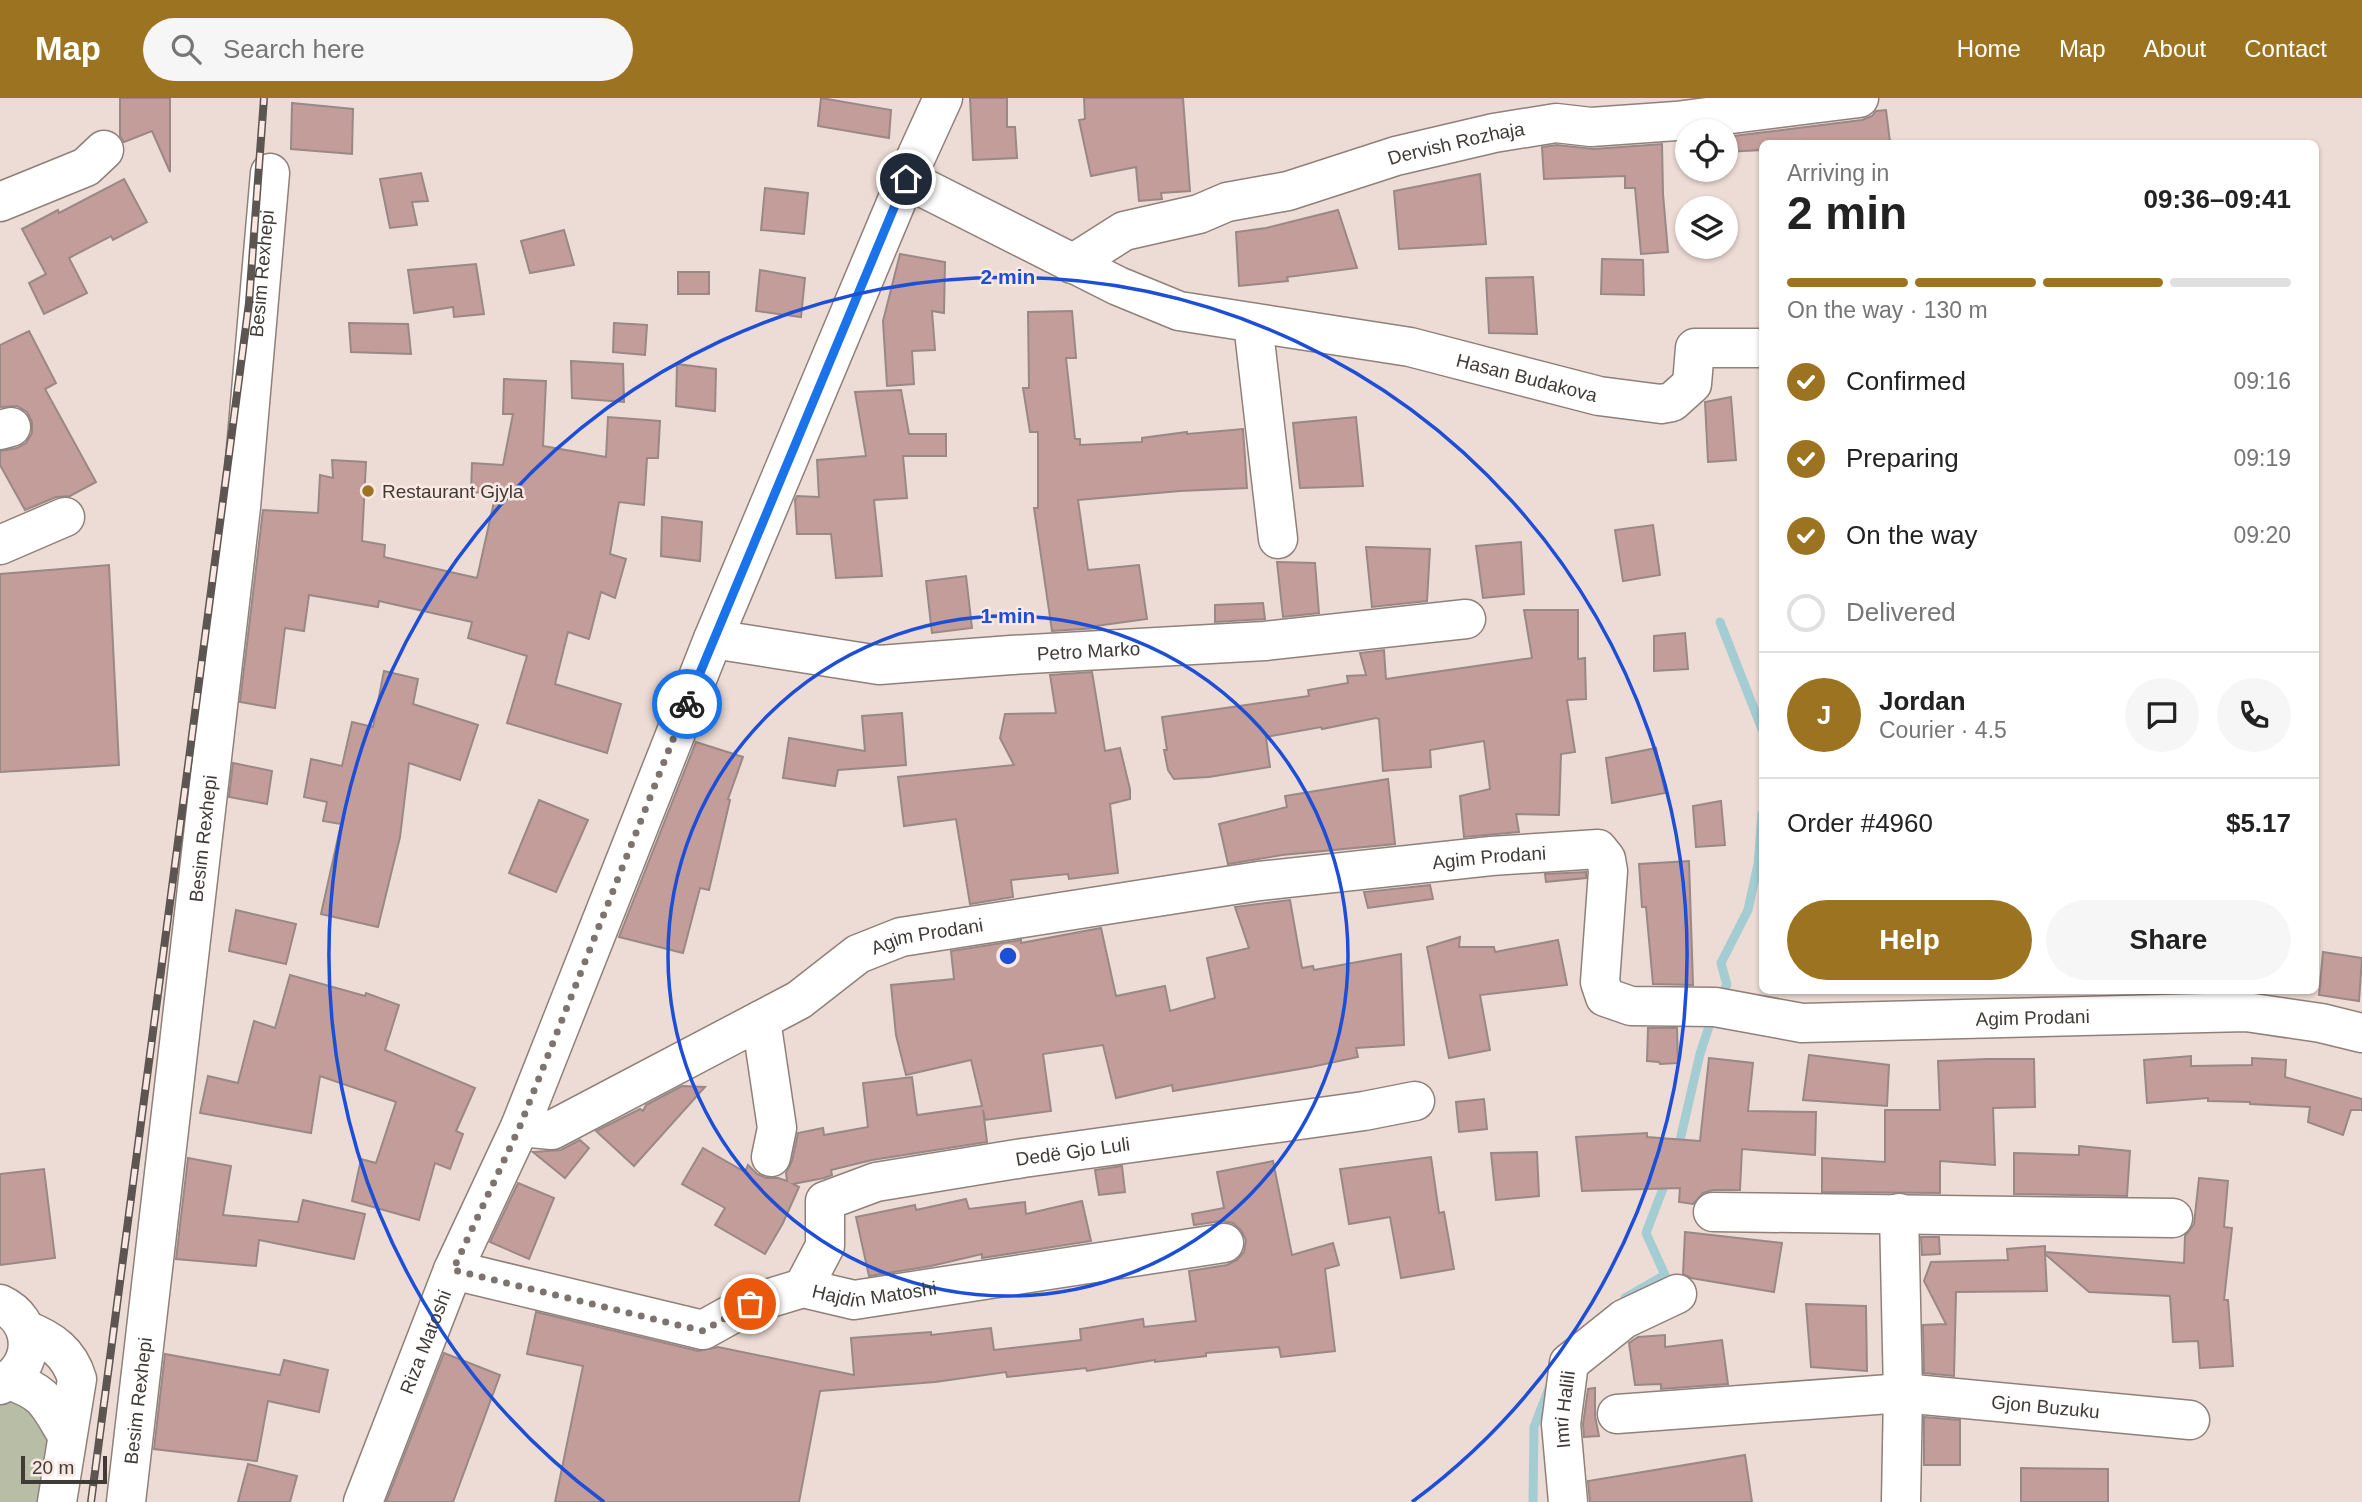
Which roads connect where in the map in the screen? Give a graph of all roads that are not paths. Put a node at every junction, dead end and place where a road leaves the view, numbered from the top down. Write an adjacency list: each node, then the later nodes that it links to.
1 (943, 98): 5 (street, Riza Matoshi)
2 (1859, 98): 7 (street, Dervish Rozhaja)
3 (104, 150): 6 (street)
4 (270, 173): 34 (street, Besim Rexhepi)
5 (906, 179): 7 (street, Hasan Budakova); 14 (street, Riza Matoshi)
6 (0, 202)
7 (1072, 264): 8 (street, Hasan Budakova)
8 (1253, 323): 9 (street, Hasan Budakova); 11 (street)
9 (1759, 348)
10 (65, 517): 12 (street)
11 (1278, 539)
12 (0, 545)
13 (1466, 619): 14 (street, Petro Marko)
14 (713, 639): 18 (street, Riza Matoshi)
15 (761, 1020): 16 (street, Agim Prodani); 18 (street, Agim Prodani); 19 (street)
16 (2362, 1033)
17 (1415, 1101): 25 (street, Dedë Gjo Luli)
18 (520, 1126): 24 (street, Riza Matoshi)
19 (771, 1157)
20 (1713, 1212): 21 (street)
21 (1899, 1213): 22 (street); 29 (street)
22 (2173, 1218)
23 (1224, 1243): 25 (street, Hajdin Matoshi)
24 (453, 1270): 25 (street, Hajdin Matoshi); 35 (street, Riza Matoshi)
25 (803, 1287)
26 (1676, 1294): 36 (street, Imri Halili)
27 (13, 1317): 28 (street); 32 (street)
28 (4, 1382): 32 (street)
29 (1903, 1393): 30 (street, Gjon Buzuku); 31 (street, Gjon Buzuku); 37 (street)
30 (1617, 1414)
31 (2190, 1420)
32 (67, 1435): 33 (street)
33 (57, 1502)
34 (126, 1502)
35 (363, 1502)
36 (1568, 1502)
37 (1901, 1502)

